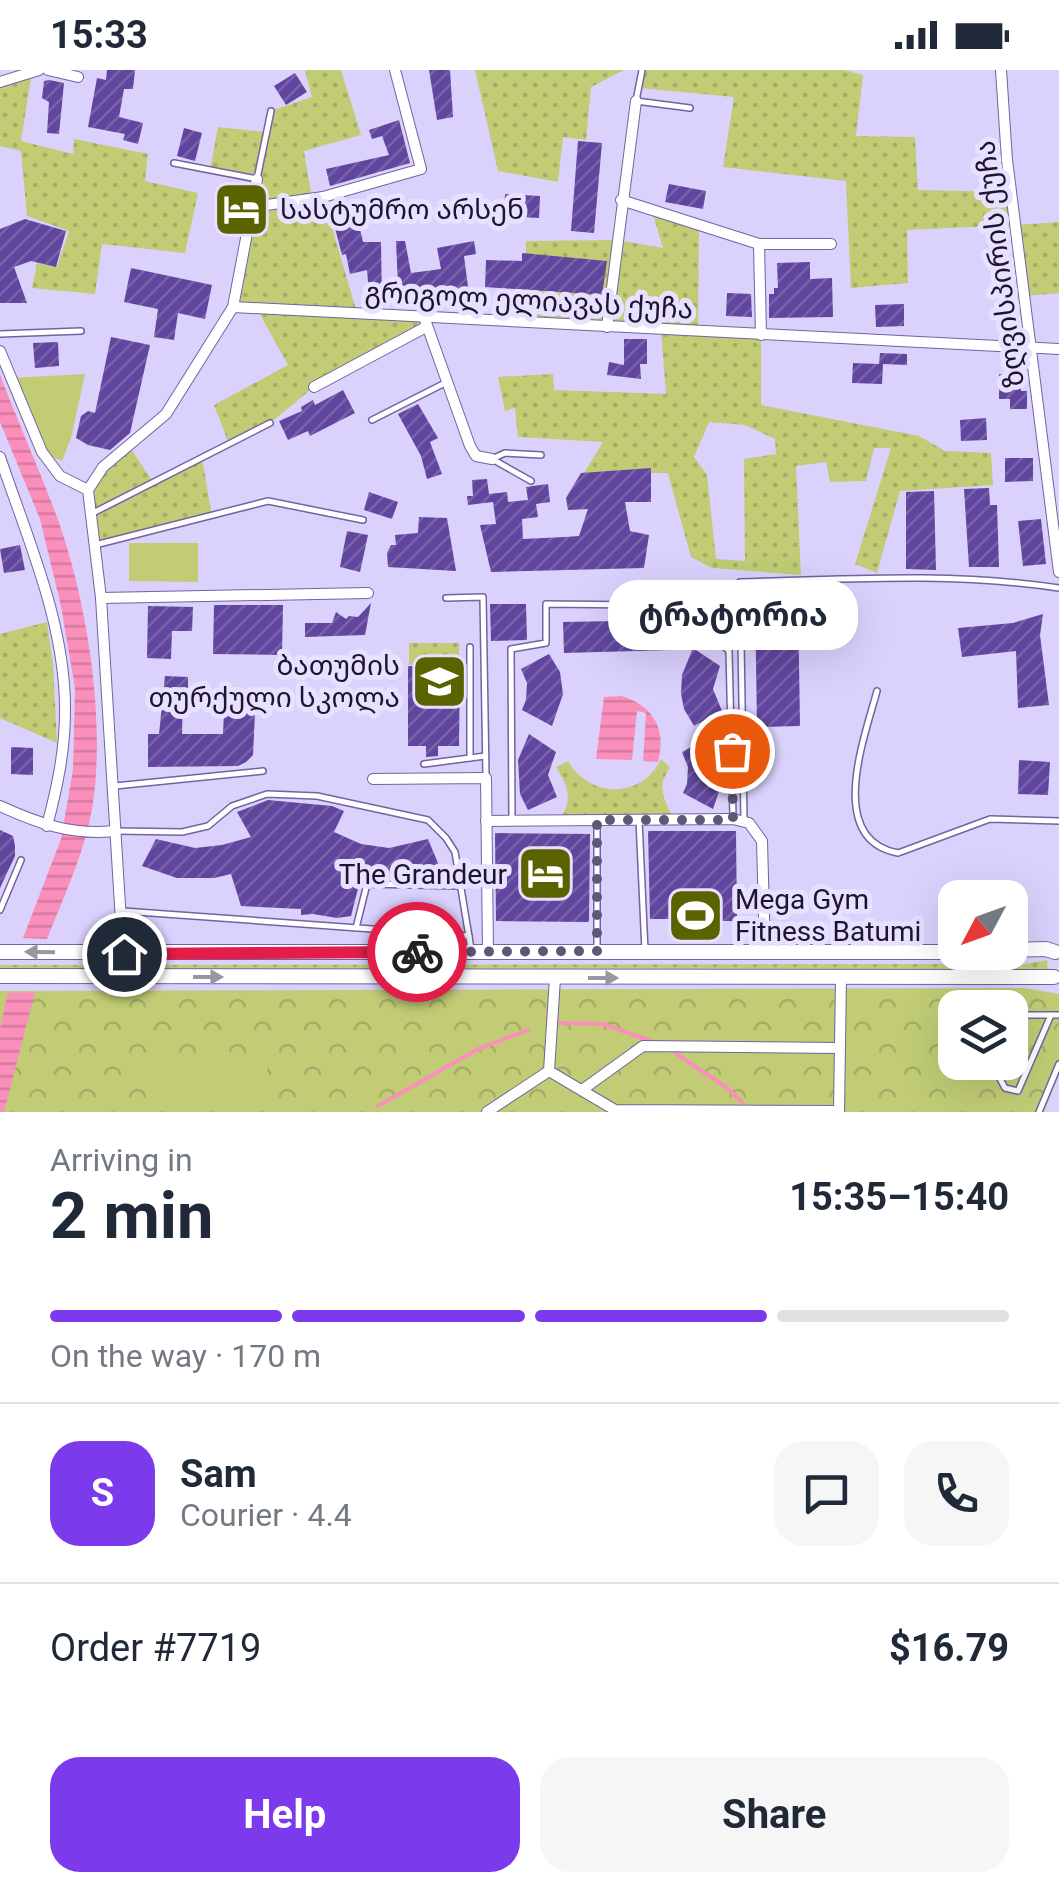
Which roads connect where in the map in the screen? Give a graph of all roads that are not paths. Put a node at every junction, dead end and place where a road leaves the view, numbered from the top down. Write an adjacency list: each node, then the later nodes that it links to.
1 (39, 70): 7 (street)
2 (48, 70): 6 (street)
3 (395, 70): 14 (street)
4 (642, 70): 8 (lane)
5 (1002, 70): 24 (street, ზღვისპირის ქუჩა)
6 (78, 76)
7 (0, 82)
8 (636, 101): 9 (lane); 13 (street)
9 (690, 108)
10 (271, 111): 12 (lane)
11 (174, 163): 12 (lane)
12 (257, 179): 14 (street)
13 (621, 200): 15 (street); 19 (street)
14 (252, 207): 17 (street)
15 (758, 244): 16 (street); 22 (street)
16 (830, 244)
17 (233, 307): 18 (street, გრიგოლ ელიავას ქუჩა); 36 (street)
18 (425, 322): 19 (street, გრიგოლ ელიავას ქუჩა); 26 (street); 27 (street)
19 (607, 327): 22 (street, გრიგოლ ელიავას ქუჩა)
20 (81, 331): 21 (lane)
21 (0, 334)
22 (761, 335): 24 (street, გრიგოლ ელიავას ქუჩა)
23 (1059, 349): 24 (street, გრიგოლ ელიავას ქუჩა)
24 (1031, 350): 40 (street, ზღვისპირის ქუჩა)
25 (0, 351): 36 (street)
26 (445, 383): 28 (lane); 31 (street)
27 (314, 387)
28 (372, 420)
29 (477, 423): 31 (lane)
30 (270, 424): 37 (lane)
31 (462, 426): 34 (street)
32 (540, 455): 34 (lane)
33 (0, 457): 62 (street)
34 (492, 460): 35 (lane)
35 (532, 481)
36 (88, 490): 37 (street)
37 (91, 514): 39 (street)
38 (363, 520): 39 (lane)
39 (95, 544): 44 (street)
40 (1058, 553): 41 (street, ზღვისპირის ქუჩა)
41 (1059, 572)
42 (1059, 588): 61 (lane)
43 (368, 593): 44 (street)
44 (101, 598): 54 (street)
45 (446, 598): 48 (lane)
46 (470, 647): 49 (lane)
47 (876, 691): 58 (lane)
48 (485, 756): 49 (lane); 52 (lane)
49 (470, 758): 50 (lane)
50 (424, 764)
51 (263, 771): 54 (lane)
52 (486, 778): 53 (street); 59 (street)
53 (373, 779)
54 (112, 787): 63 (street)
55 (0, 806): 62 (street)
56 (597, 820): 57 (street); 60 (street); 71 (lane)
57 (640, 820): 61 (street); 72 (lane)
58 (1059, 820)
59 (486, 821): 60 (street); 76 (street)
60 (512, 821): 61 (lane)
61 (738, 821): 78 (street)
62 (47, 826): 63 (street)
63 (114, 831): 65 (lane); 67 (street)
64 (21, 860): 66 (lane)
65 (461, 886): 68 (lane); 69 (lane)
66 (0, 910)
67 (120, 910): 68 (lane); 79 (street)
68 (356, 928): 69 (lane)
69 (469, 936): 75 (lane)
70 (1028, 950): 73 (main road)
71 (597, 951): 72 (main road); 76 (main road)
72 (645, 951): 78 (main road)
73 (1057, 951): 83 (main road)
74 (0, 952): 79 (main road, one-way to 74)
75 (472, 952): 76 (main road); 79 (main road)
76 (488, 952)
77 (938, 952): 78 (main road)
78 (765, 953)
79 (124, 954)
80 (0, 976): 82 (main road, one-way to 82)
81 (841, 977): 82 (main road, one-way to 81); 83 (main road); 86 (street)
82 (555, 978): 88 (street)
83 (1056, 980)
84 (1028, 1015): 85 (lane)
85 (1055, 1015): 89 (lane)
86 (840, 1048): 92 (street); 95 (street)
87 (1059, 1064): 96 (lane)
88 (550, 1070): 92 (street); 94 (street)
89 (1028, 1070)
90 (1000, 1080): 91 (lane)
91 (1023, 1080)
92 (582, 1090): 93 (street)
93 (614, 1111): 95 (street)
94 (487, 1112)
95 (839, 1112)
96 (1039, 1112)

